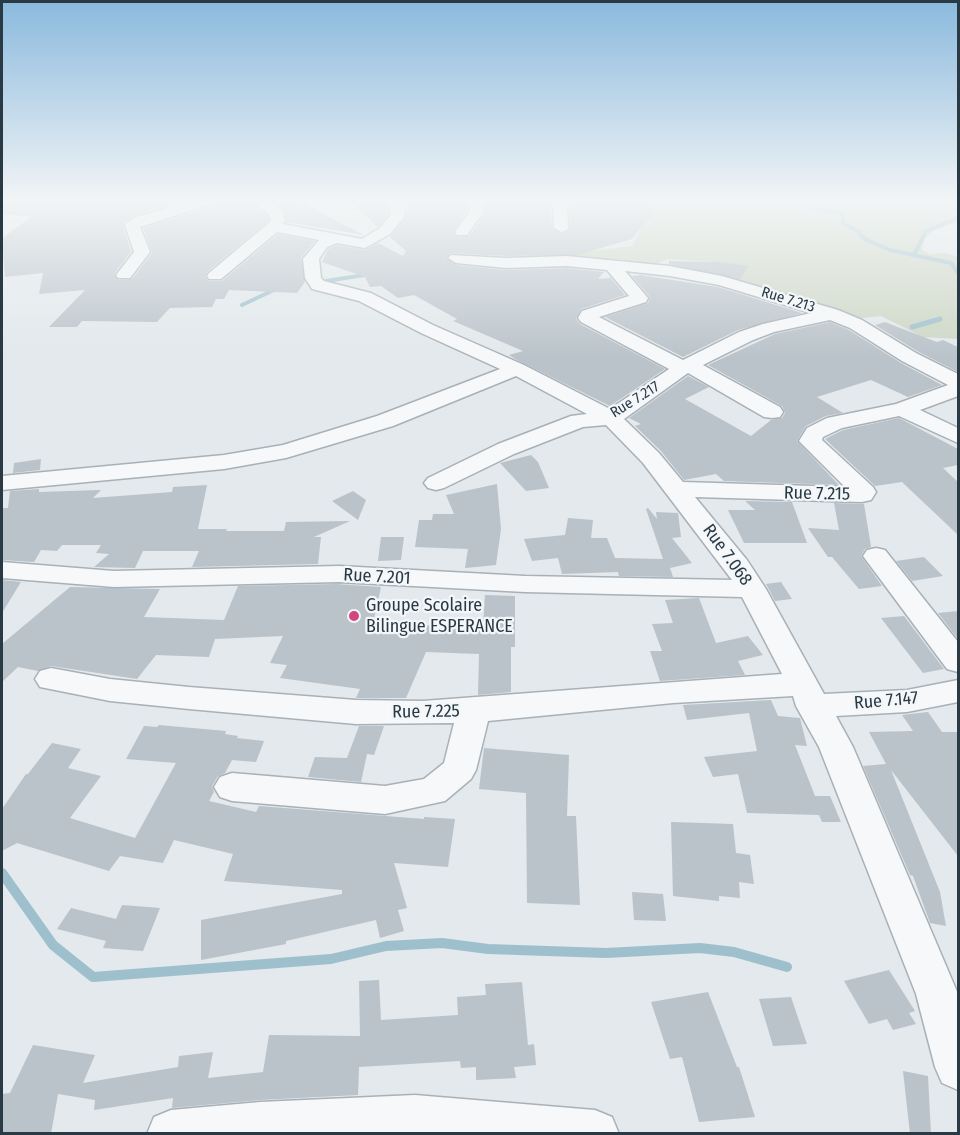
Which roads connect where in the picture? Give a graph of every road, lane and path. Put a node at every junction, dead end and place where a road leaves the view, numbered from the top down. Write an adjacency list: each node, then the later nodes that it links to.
1 (141, 253): 6 (street)
2 (243, 253): 7 (street)
3 (316, 253): 10 (street, Rue 7.068)
4 (456, 258): 5 (street, Rue 7.213)
5 (612, 266): 8 (street, Rue 7.213); 9 (street)
6 (124, 275)
7 (215, 276)
8 (832, 314): 9 (street, Rue 7.217); 11 (street, Rue 7.213)
9 (686, 367): 14 (street); 15 (street, Rue 7.217)
10 (517, 369): 15 (street, Rue 7.068); 17 (street)
11 (958, 381)
12 (958, 388): 13 (street, Rue 7.215)
13 (901, 409): 16 (street); 19 (street, Rue 7.215)
14 (772, 412)
15 (611, 418): 18 (street, Rue 7.217); 19 (street, Rue 7.068)
16 (958, 436)
17 (2, 483)
18 (436, 483)
19 (677, 489): 22 (street, Rue 7.068)
20 (876, 556): 23 (street)
21 (2, 570): 22 (street, Rue 7.201)
22 (752, 589): 26 (street, Rue 7.068)
23 (958, 662)
24 (51, 679): 27 (street, Rue 7.225)
25 (958, 691): 26 (street, Rue 7.147)
26 (807, 695): 27 (street, Rue 7.225); 29 (street, Rue 7.068)
27 (474, 710): 28 (street)
28 (232, 787)
29 (948, 991): 30 (street, Rue 7.068)
30 (958, 1062)
31 (171, 1134): 32 (street)
32 (595, 1134)

